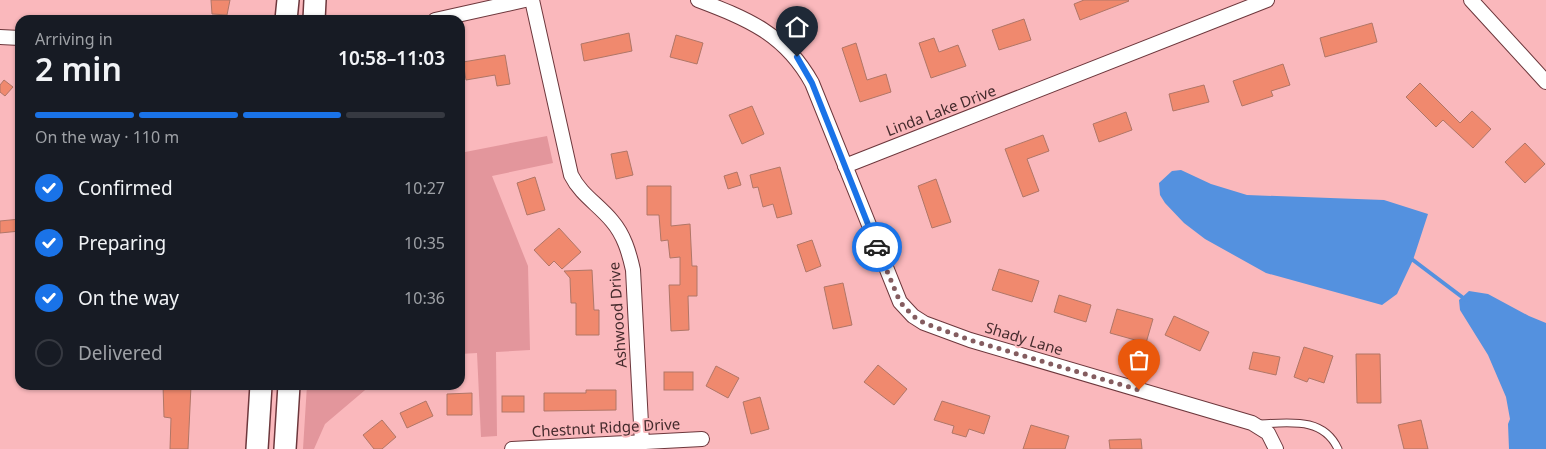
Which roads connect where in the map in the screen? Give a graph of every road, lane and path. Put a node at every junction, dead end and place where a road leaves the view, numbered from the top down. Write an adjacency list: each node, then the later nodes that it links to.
1 (288, 0): 8 (main road)
2 (315, 0): 9 (main road)
3 (524, 0): 10 (street)
4 (532, 0): 19 (street, Ashwood Drive)
5 (698, 0): 14 (street)
6 (1267, 0): 14 (street, Linda Lake Drive)
7 (1471, 0): 13 (street)
8 (286, 15)
9 (314, 15)
10 (457, 15)
11 (0, 37): 12 (street)
12 (15, 38)
13 (1546, 82)
14 (845, 166): 17 (street, Shady Lane)
15 (261, 390): 20 (main road)
16 (289, 390): 21 (main road)
17 (1254, 424): 23 (street, Shady Lane); 24 (lane)
18 (702, 439): 19 (street, Chestnut Ridge Drive)
19 (642, 443): 22 (street, Chestnut Ridge Drive)
20 (257, 449)
21 (284, 449)
22 (512, 449)
23 (1276, 449)
24 (1338, 449)

